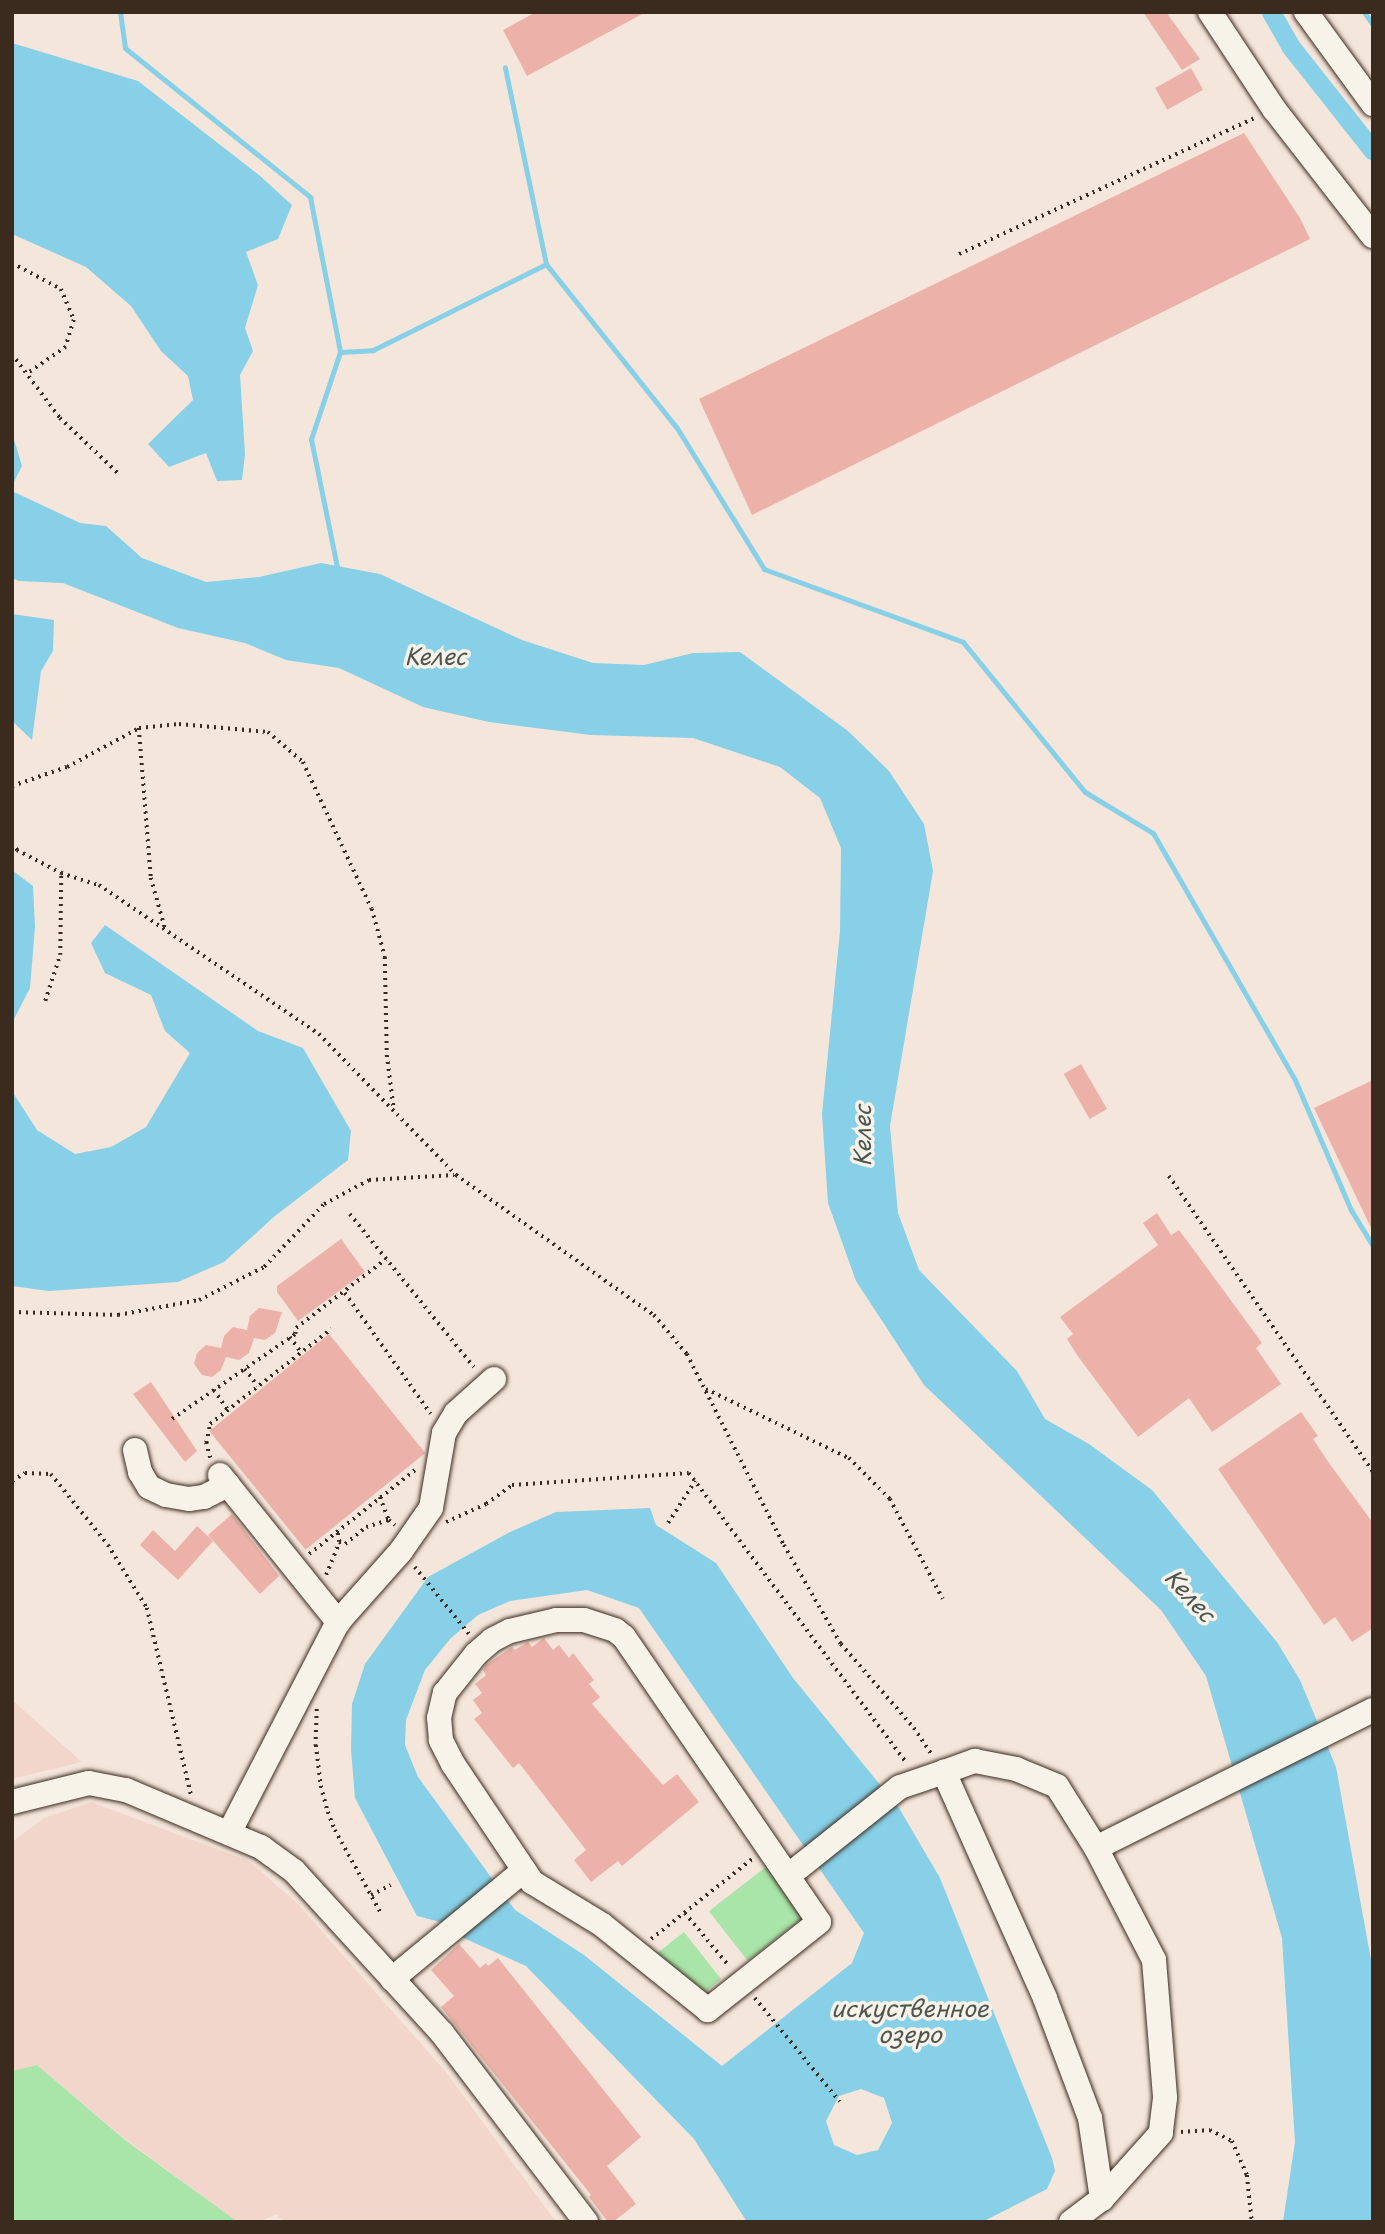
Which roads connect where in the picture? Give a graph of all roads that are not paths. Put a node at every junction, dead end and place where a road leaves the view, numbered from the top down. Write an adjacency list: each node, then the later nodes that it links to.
1 (1210, 12): 4 (street)
2 (1306, 12): 3 (street)
3 (1373, 104)
4 (1373, 236)
5 (491, 1382): 7 (street)
6 (135, 1450): 7 (street)
7 (338, 1622): 11 (street)
8 (1371, 1711): 12 (street)
9 (944, 1772): 12 (street); 13 (street); 16 (street)
10 (12, 1802): 11 (street)
11 (229, 1833): 15 (street)
12 (1096, 1848): 16 (street)
13 (797, 1870): 14 (street); 14 (street)
14 (519, 1874): 15 (street)
15 (392, 1979): 17 (street)
16 (1102, 2199): 18 (street)
17 (586, 2222)
18 (1072, 2222)

